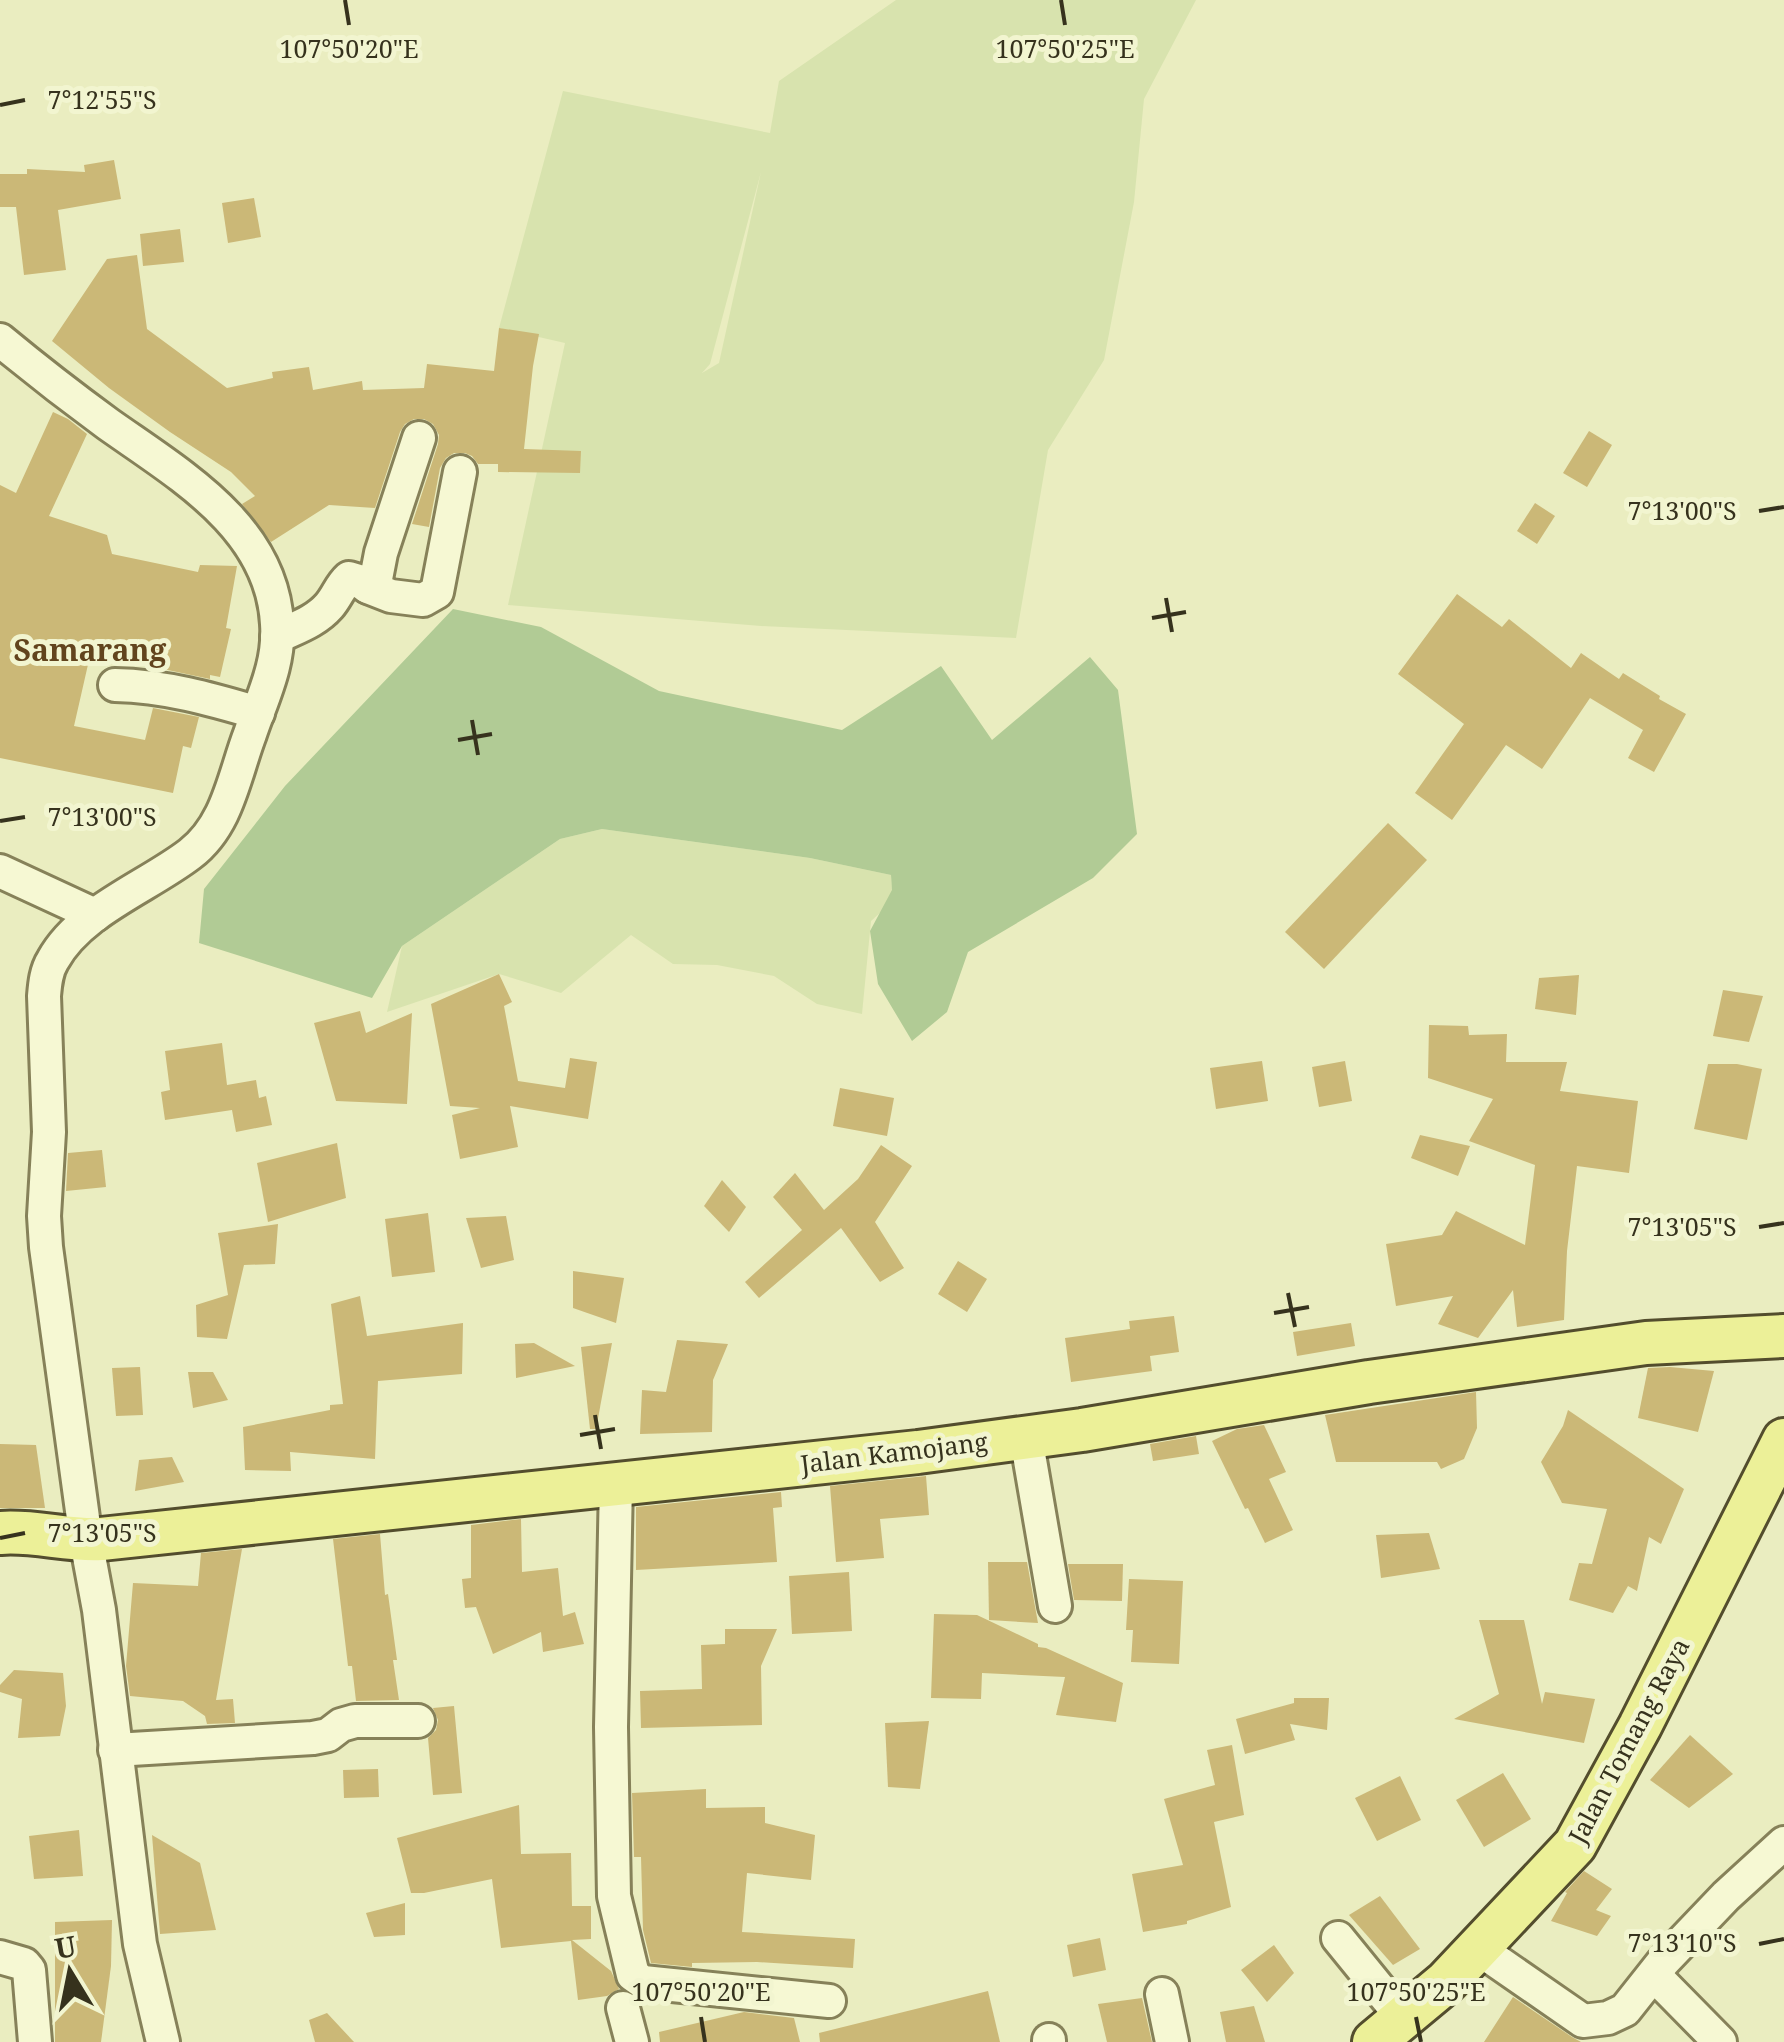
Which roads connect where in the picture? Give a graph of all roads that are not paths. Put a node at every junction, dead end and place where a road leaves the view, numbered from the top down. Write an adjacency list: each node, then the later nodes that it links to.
1 (0, 340): 5 (street)
2 (420, 438): 4 (street)
3 (460, 472): 4 (street)
4 (368, 587): 5 (street)
5 (277, 637): 7 (street)
6 (115, 685): 7 (street)
7 (258, 713): 9 (street)
8 (0, 871): 9 (street)
9 (95, 914): 15 (street)
10 (1784, 1336): 11 (main road, Jalan Kamojang)
11 (1026, 1438): 13 (main road, Jalan Kamojang); 16 (street)
12 (1784, 1440): 21 (main road, Jalan Tomang Raya)
13 (616, 1483): 15 (main road, Jalan Kamojang); 25 (street)
14 (0, 1533): 15 (main road, Jalan Kamojang)
15 (86, 1540): 18 (street)
16 (1055, 1606)
17 (418, 1721): 18 (street)
18 (115, 1750): 29 (street)
19 (1784, 1843): 23 (street)
20 (1338, 1938): 27 (street)
21 (1479, 1948): 23 (street); 27 (main road, Jalan Tomang Raya)
22 (0, 1957): 28 (street)
23 (1654, 1975): 32 (street)
24 (1162, 1994): 31 (street)
25 (829, 2001)
26 (623, 2008): 30 (street)
27 (1388, 2030)
28 (34, 2042)
29 (163, 2042)
30 (632, 2042)
31 (1172, 2042)
32 (1720, 2042)

